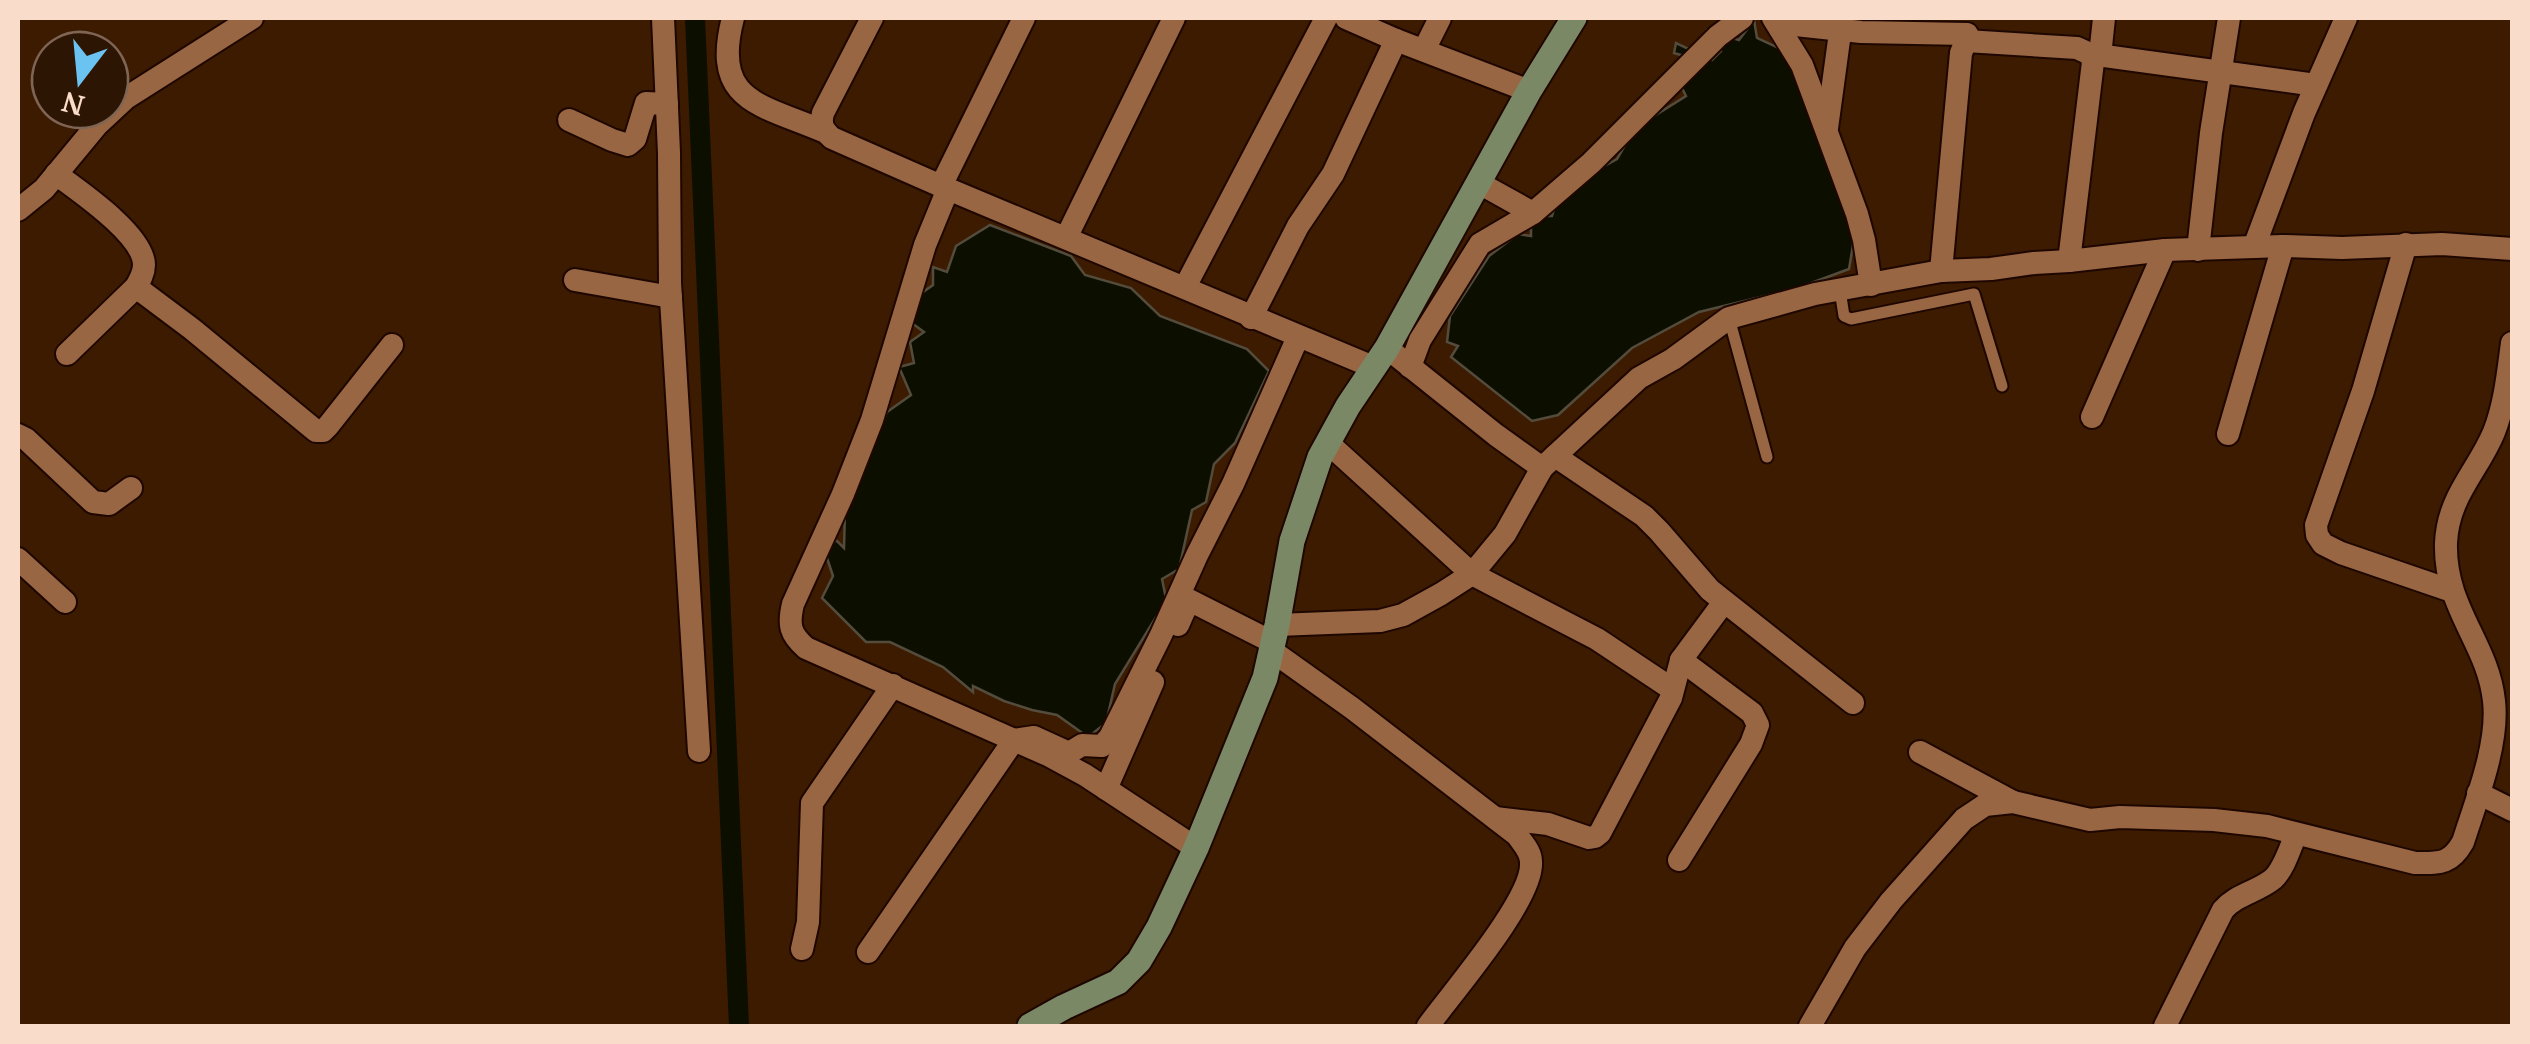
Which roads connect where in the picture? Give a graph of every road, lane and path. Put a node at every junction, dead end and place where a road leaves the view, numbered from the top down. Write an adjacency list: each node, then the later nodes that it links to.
1 (252, 18): 28 (street)
2 (663, 18): 24 (street)
3 (733, 18): 26 (street)
4 (872, 18): 26 (street)
5 (1024, 18): 30 (street)
6 (1174, 18): 33 (street)
7 (1326, 18): 46 (street)
8 (1346, 18): 18 (street)
9 (1440, 18): 19 (street)
10 (1574, 18): 23 (street)
11 (1742, 18): 32 (street)
12 (2104, 18): 20 (street)
13 (2229, 18): 21 (street)
14 (2346, 18): 22 (street)
15 (1775, 19): 16 (street); 27 (street)
16 (1841, 23): 17 (street); 27 (street)
17 (1968, 31): 20 (street); 41 (street)
18 (1396, 40): 19 (street); 49 (street)
19 (1424, 50): 23 (street)
20 (2095, 55): 21 (street); 40 (street)
21 (2220, 73): 22 (street); 39 (street)
22 (2316, 85): 36 (street)
23 (1529, 91): 29 (street)
24 (667, 104): 25 (street); 48 (street)
25 (569, 120)
26 (824, 131): 30 (street)
27 (1826, 131): 44 (street)
28 (56, 174): 31 (street); 45 (street)
29 (1480, 183): 32 (street); 55 (street)
30 (944, 188): 33 (street); 72 (street)
31 (18, 210)
32 (1533, 214): 56 (street)
33 (1066, 238): 46 (street)
34 (2406, 244): 35 (street); 37 (street); 67 (street)
35 (2283, 246): 36 (street); 59 (street)
36 (2254, 247): 39 (street)
37 (2512, 249)
38 (2165, 250): 39 (street); 40 (street); 58 (street)
39 (2198, 250)
40 (2070, 261): 43 (street)
41 (1941, 271): 43 (street); 44 (street)
42 (576, 280): 48 (street)
43 (1973, 282): 47 (lane); 57 (lane)
44 (1872, 285): 47 (street)
45 (136, 287): 53 (street); 54 (street)
46 (1184, 287): 49 (street)
47 (1840, 290): 50 (street)
48 (670, 297): 76 (street)
49 (1251, 318): 51 (street)
50 (1729, 318): 62 (lane); 63 (street)
51 (1298, 337): 55 (street); 75 (street)
52 (2512, 343): 67 (street)
53 (392, 346)
54 (66, 354)
55 (1380, 358): 56 (street); 61 (street)
56 (1410, 367): 63 (street)
57 (2002, 386)
58 (2092, 417)
59 (2228, 434)
60 (18, 436): 64 (street)
61 (1328, 443): 66 (street); 70 (street)
62 (1767, 457)
63 (1549, 462): 66 (street); 69 (street)
64 (131, 488)
65 (18, 559): 68 (street)
66 (1472, 574): 70 (street); 73 (street)
67 (2452, 592): 79 (street)
68 (65, 602)
69 (1724, 602): 71 (street); 74 (street)
70 (1274, 639): 78 (street); 82 (street); 84 (street)
71 (1680, 660): 73 (street); 85 (street)
72 (892, 686): 75 (street); 86 (street)
73 (1672, 689): 82 (street)
74 (1853, 703)
75 (1014, 740): 78 (street); 87 (street)
76 (699, 750)
77 (1920, 752): 80 (street)
78 (1106, 789): 84 (street)
79 (2478, 794): 81 (street); 83 (street)
80 (2012, 802): 83 (street); 90 (street)
81 (2512, 810)
82 (1495, 818): 89 (street)
83 (2296, 834): 91 (street)
84 (1196, 848): 88 (street)
85 (1679, 860)
86 (802, 949)
87 (868, 952)
88 (1030, 1026)
89 (1428, 1026)
90 (1810, 1026)
91 (2165, 1026)

